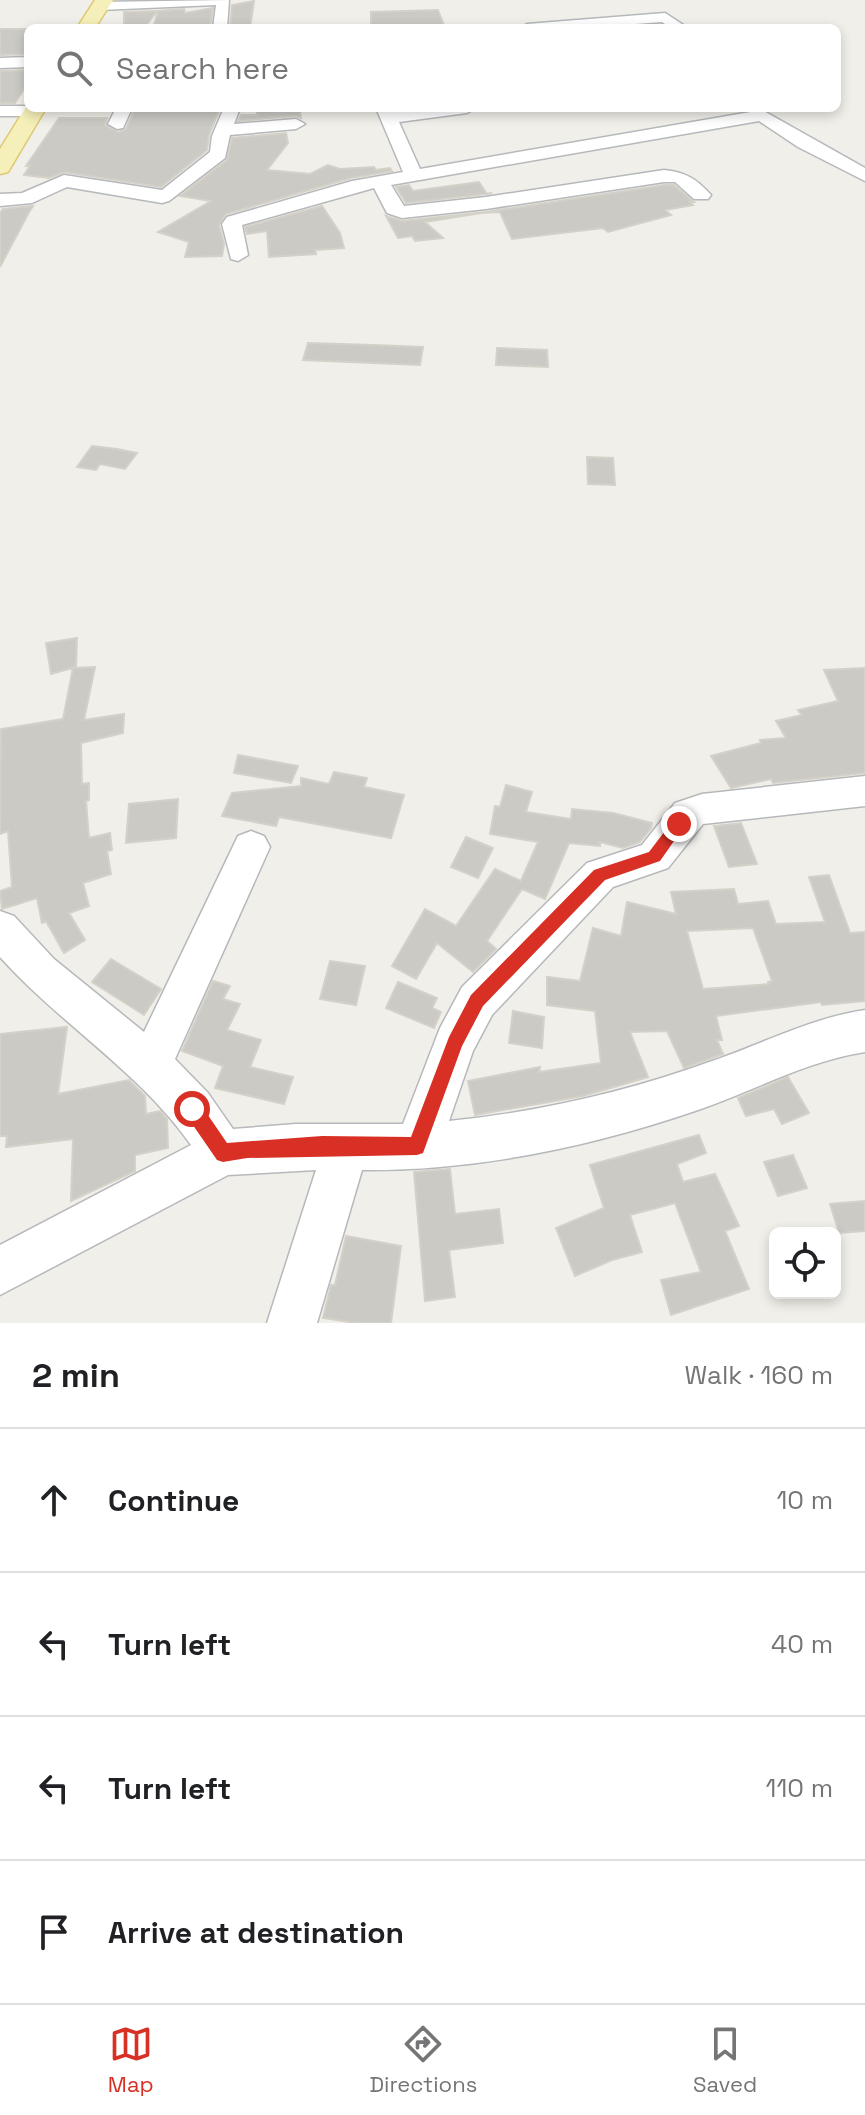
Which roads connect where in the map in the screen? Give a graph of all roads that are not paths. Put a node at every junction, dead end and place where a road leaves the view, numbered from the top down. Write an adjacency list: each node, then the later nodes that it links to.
1 (102, 3): 2 (main road); 3 (street)
2 (89, 24)
3 (221, 24)
4 (577, 24): 5 (street)
5 (677, 24)
6 (24, 62): 7 (street)
7 (0, 63)
8 (24, 110): 9 (street)
9 (0, 111)
10 (33, 112): 15 (main road)
11 (231, 112): 14 (street)
12 (387, 113): 17 (street)
13 (296, 124): 14 (street)
14 (226, 130): 20 (street)
15 (0, 167)
16 (865, 175): 17 (street)
17 (414, 176): 18 (street)
18 (380, 182): 19 (street); 21 (street)
19 (701, 195)
20 (0, 200)
21 (238, 255)
22 (865, 791): 28 (street)
23 (251, 847): 26 (street)
24 (0, 929): 26 (street)
25 (865, 1031): 28 (street)
26 (151, 1065): 29 (street)
27 (346, 1146): 28 (street); 29 (street); 31 (street)
28 (417, 1146)
29 (223, 1153): 30 (street)
30 (0, 1271)
31 (292, 1323)

